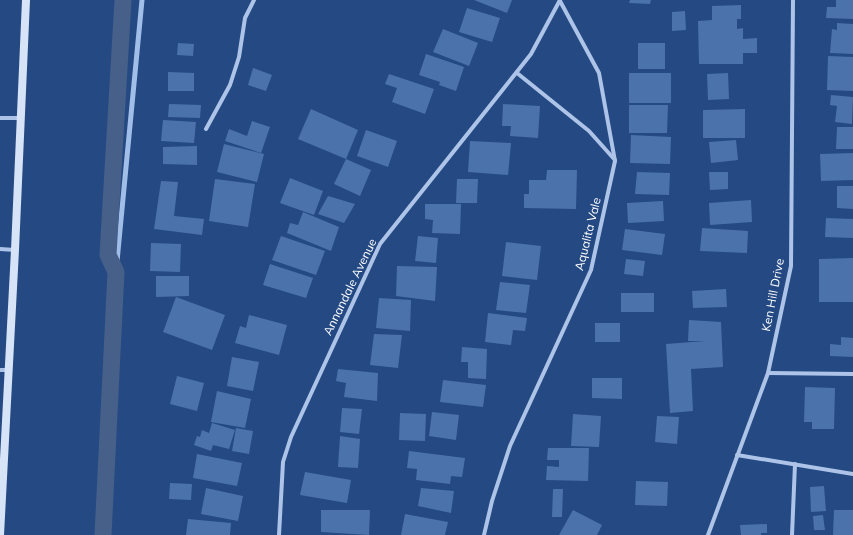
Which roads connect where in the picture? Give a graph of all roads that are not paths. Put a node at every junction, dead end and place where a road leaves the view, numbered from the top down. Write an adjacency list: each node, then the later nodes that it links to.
1 (26, 0): 7 (street)
2 (254, 0): 8 (street)
3 (560, 0): 5 (street, Annandale Avenue); 9 (street, Aqualita Vale)
4 (793, 0): 14 (street, Ken Hill Drive)
5 (517, 73): 9 (street); 21 (street, Annandale Avenue)
6 (0, 118): 7 (street)
7 (21, 118): 11 (street)
8 (206, 129)
9 (615, 161): 22 (street, Aqualita Vale)
10 (0, 249): 11 (street)
11 (16, 250): 13 (street)
12 (0, 370): 13 (street)
13 (10, 370): 19 (street)
14 (768, 373): 15 (street); 16 (street, Ken Hill Drive)
15 (853, 374)
16 (737, 455): 17 (street); 23 (street, Ken Hill Drive)
17 (795, 464): 18 (street); 24 (street)
18 (853, 474)
19 (0, 502): 20 (street)
20 (0, 535)
21 (279, 535)
22 (484, 535)
23 (708, 535)
24 (792, 535)

